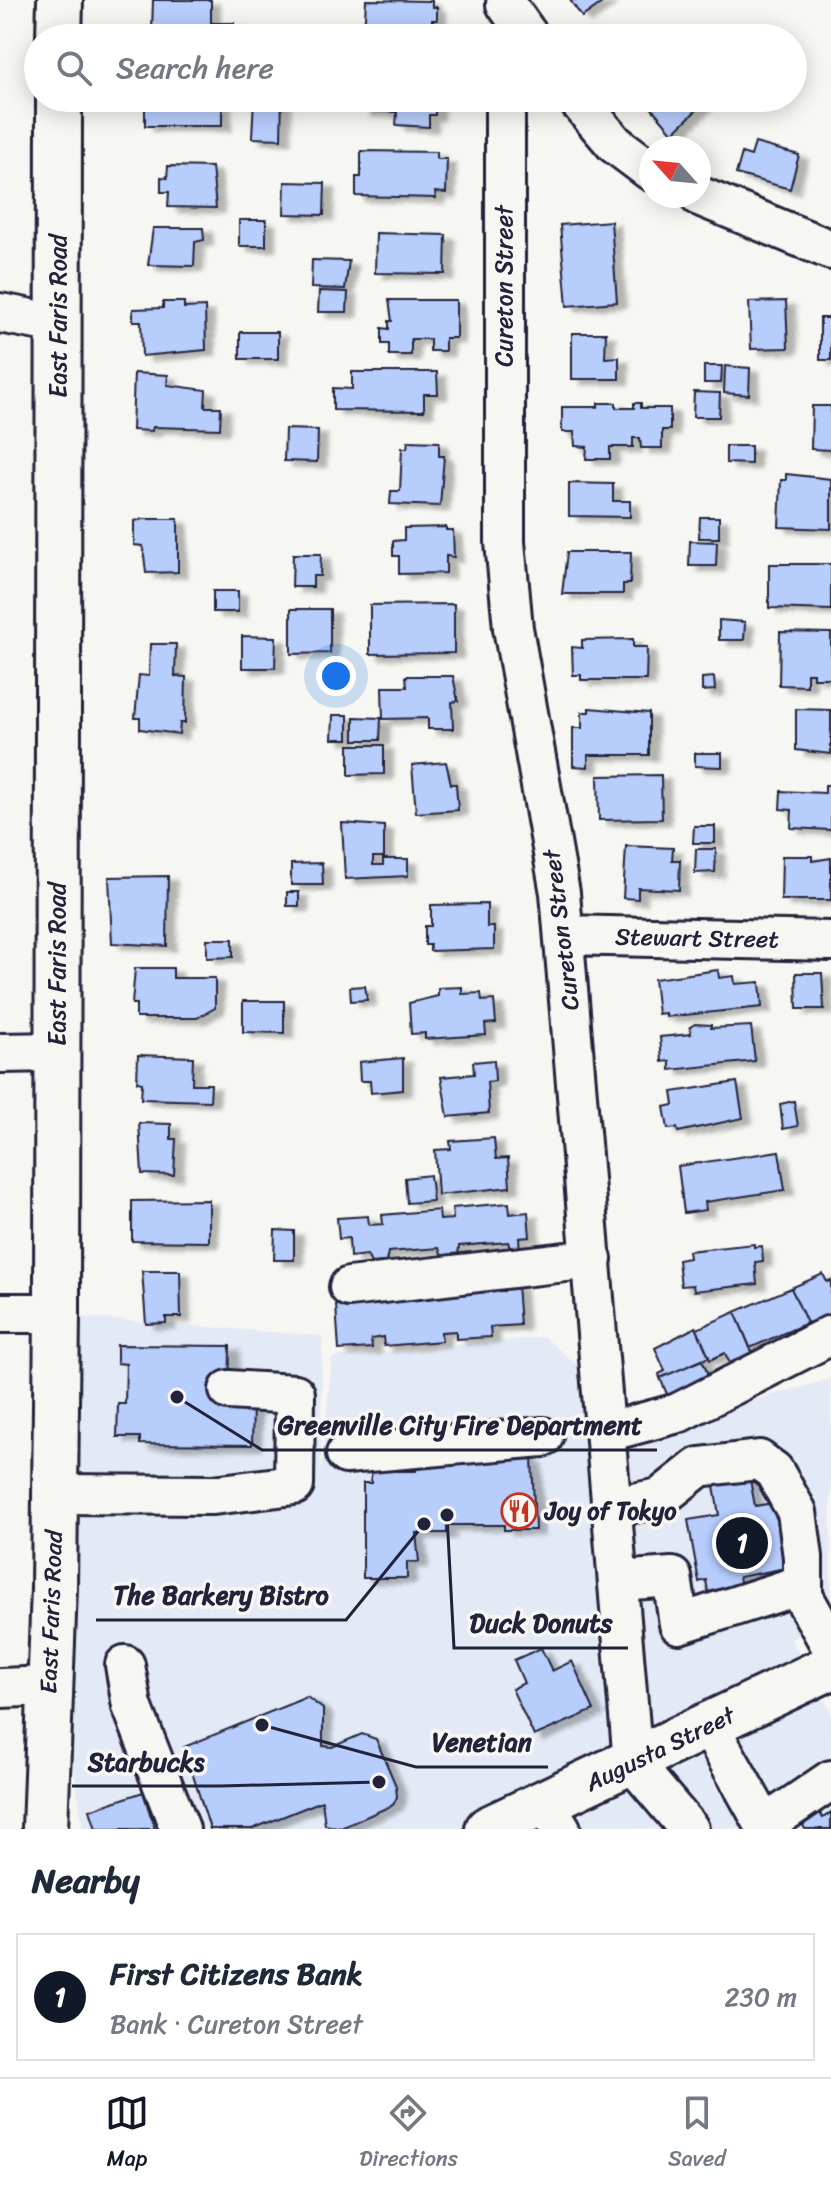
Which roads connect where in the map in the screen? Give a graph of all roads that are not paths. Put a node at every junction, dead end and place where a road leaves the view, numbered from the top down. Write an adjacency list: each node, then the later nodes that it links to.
1 (60, 0): 2 (main road)
2 (59, 24)
3 (59, 112): 10 (main road, East Faris Road)
4 (505, 112): 11 (street, Cureton Street)
5 (588, 112): 6 (street)
6 (639, 162)
7 (711, 201): 8 (street)
8 (831, 250)
9 (0, 313): 10 (street)
10 (58, 324): 13 (main road, East Faris Road)
11 (564, 935): 12 (street, Stewart Street); 15 (street, Cureton Street)
12 (831, 941)
13 (57, 1052): 14 (street); 18 (main road, East Faris Road)
14 (0, 1053)
15 (592, 1259): 16 (street); 21 (street, Cureton Street)
16 (349, 1287)
17 (0, 1313): 18 (street)
18 (57, 1313): 24 (main road, East Faris Road)
19 (831, 1335): 21 (street)
20 (229, 1390): 24 (street)
21 (607, 1432): 25 (street, Cureton Street)
22 (543, 1437): 23 (street)
23 (346, 1454)
24 (54, 1494): 31 (main road, East Faris Road)
25 (613, 1507): 26 (street, Cureton Street); 27 (street)
26 (619, 1581): 27 (street); 34 (street, Cureton Street)
27 (803, 1584): 28 (street)
28 (831, 1646)
29 (125, 1665): 40 (street)
30 (831, 1667): 33 (main road, Augusta Street)
31 (50, 1686): 32 (street); 39 (main road, East Faris Road)
32 (0, 1688)
33 (709, 1726): 34 (main road, Augusta Street); 38 (street)
34 (633, 1763): 36 (main road, Augusta Street); 37 (street)
35 (831, 1780): 38 (street)
36 (553, 1816): 41 (main road, Augusta Street)
37 (680, 1826)
38 (766, 1827)
39 (45, 1829)
40 (180, 1829)
41 (488, 1829)

